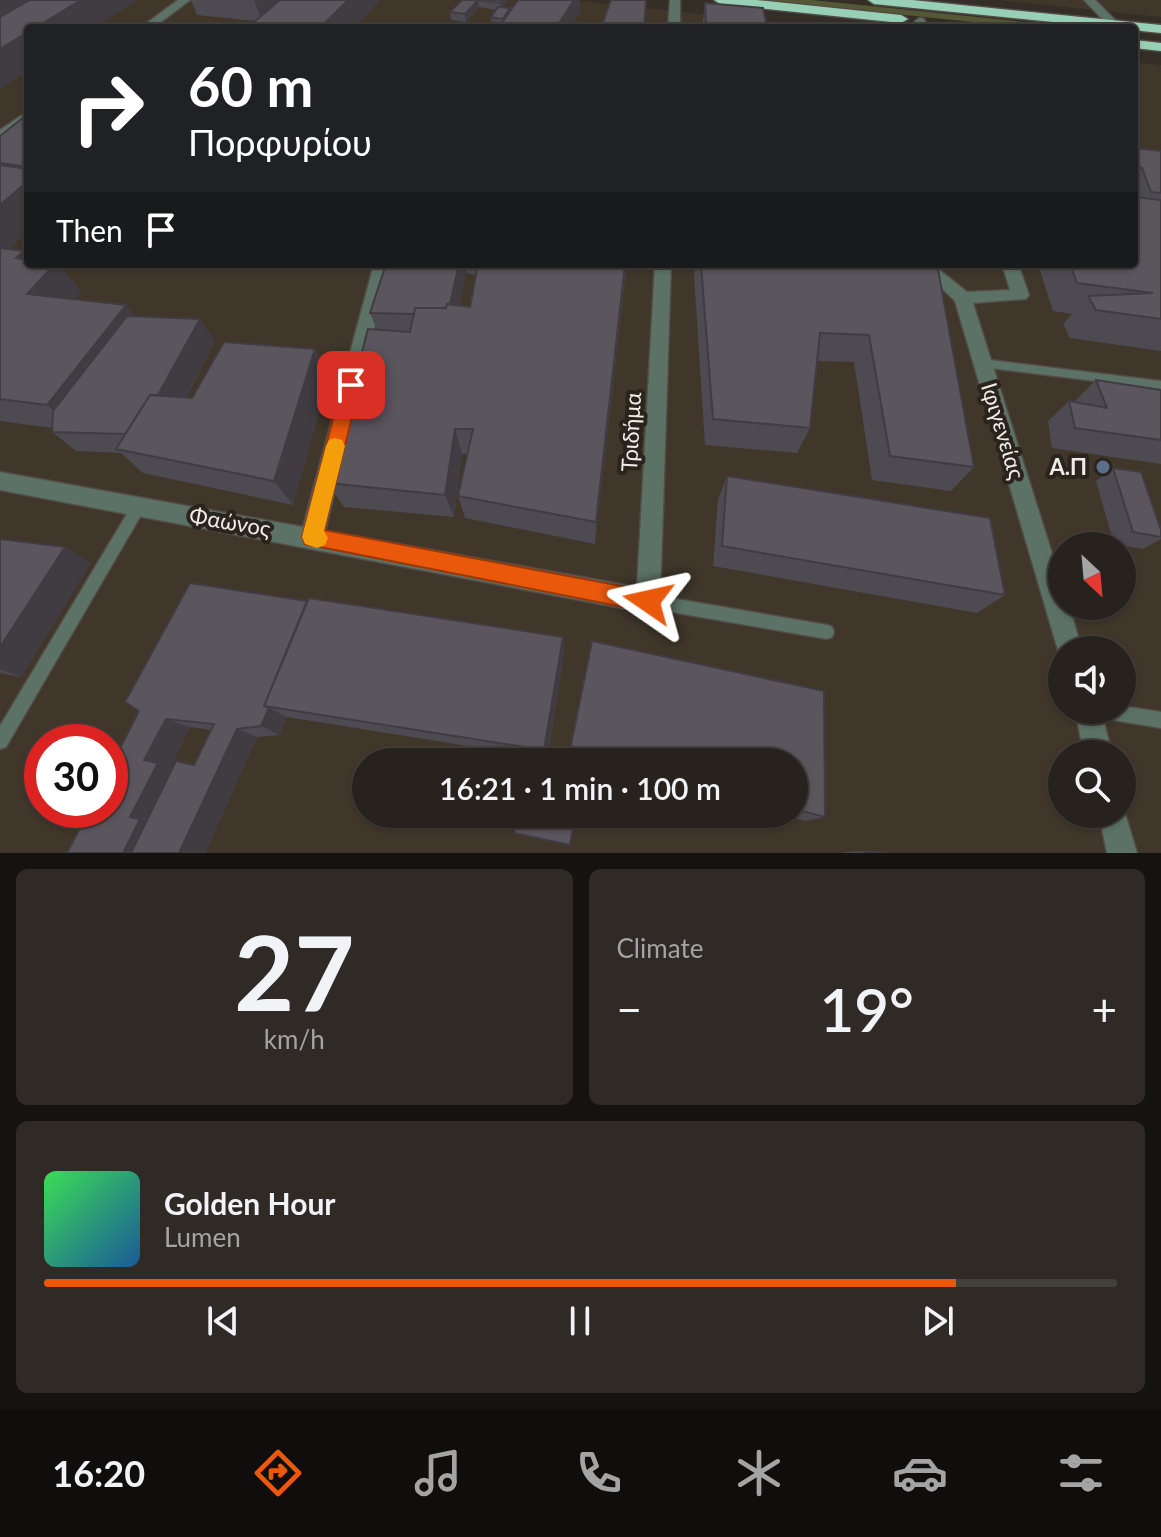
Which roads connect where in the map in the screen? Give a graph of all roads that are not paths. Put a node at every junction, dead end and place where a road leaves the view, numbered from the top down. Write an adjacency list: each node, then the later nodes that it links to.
1 (185, 0): 7 (street)
2 (675, 0): 8 (street)
3 (720, 0): 9 (highway)
4 (874, 0): 6 (highway)
5 (1089, 0): 10 (street)
6 (937, 3): 10 (highway)
7 (152, 24)
8 (674, 24)
9 (925, 24)
10 (1113, 24)
11 (1138, 27): 12 (highway)
12 (1161, 29)
13 (1138, 44): 14 (highway)
14 (1161, 47)
15 (24, 120): 16 (street)
16 (1, 134)
17 (381, 268): 26 (street)
18 (663, 268): 27 (street, Τριδήμα)
19 (909, 268): 21 (street)
20 (1011, 268): 21 (street)
21 (963, 298): 22 (street, Ιφιγενείας)
22 (982, 363): 23 (lane); 29 (street, Ιφιγενείας)
23 (1161, 385)
24 (0, 481): 25 (street, Φαώνος)
25 (139, 506): 26 (street, Φαώνος); 32 (lane)
26 (312, 537): 27 (street, Φαώνος)
27 (648, 601): 28 (lane)
28 (827, 632)
29 (1066, 636)
30 (1136, 716): 31 (lane)
31 (1161, 720)
32 (0, 741)
33 (1116, 828): 34 (street)
34 (1122, 853)

